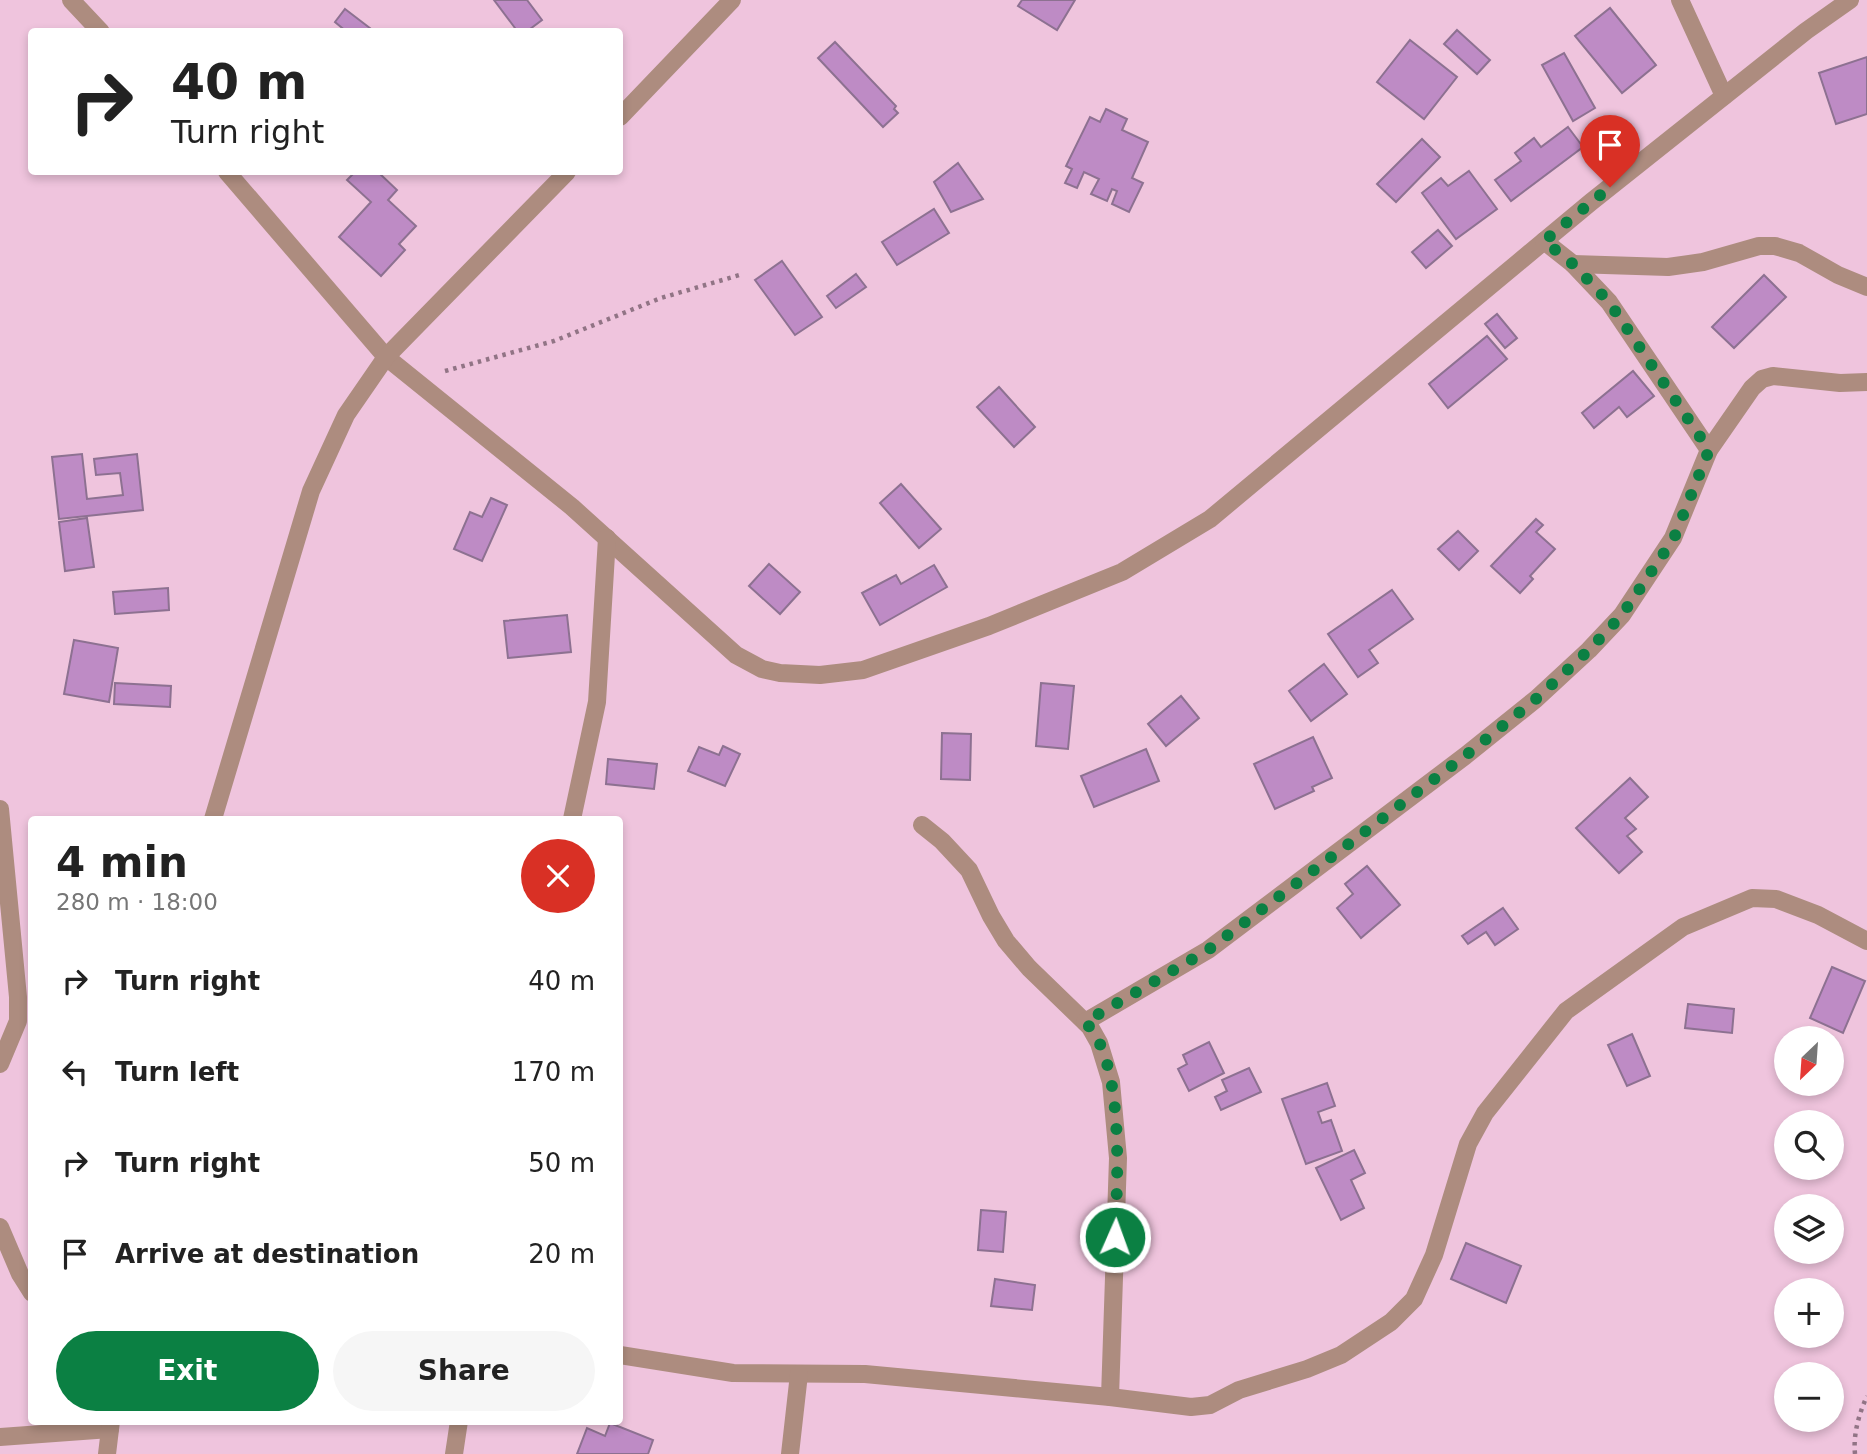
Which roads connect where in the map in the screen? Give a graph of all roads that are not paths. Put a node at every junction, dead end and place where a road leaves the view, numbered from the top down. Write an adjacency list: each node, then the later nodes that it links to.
1 (71, 0): 5 (street)
2 (732, 0): 7 (street)
3 (1680, 0): 6 (street)
4 (1850, 0): 6 (street)
5 (97, 28)
6 (1724, 96): 10 (street)
7 (623, 114)
8 (229, 175): 13 (street)
9 (564, 175): 13 (street)
10 (1544, 241): 11 (street); 16 (street)
11 (1573, 264): 12 (street); 15 (street)
12 (1867, 287)
13 (386, 357): 16 (street); 18 (street)
14 (1867, 383): 15 (street)
15 (1709, 450): 22 (street)
16 (607, 538): 19 (street)
17 (0, 809): 23 (street)
18 (215, 816)
19 (573, 816)
20 (922, 825): 22 (street)
21 (1867, 941): 28 (street)
22 (1085, 1022): 28 (street)
23 (0, 1064)
24 (0, 1227): 25 (street)
25 (28, 1287)
26 (623, 1356): 27 (street)
27 (799, 1374): 28 (street); 34 (street)
28 (1110, 1397)
29 (111, 1425): 31 (street); 32 (street)
30 (458, 1425): 33 (street)
31 (0, 1437)
32 (107, 1454)
33 (454, 1454)
34 (790, 1454)

